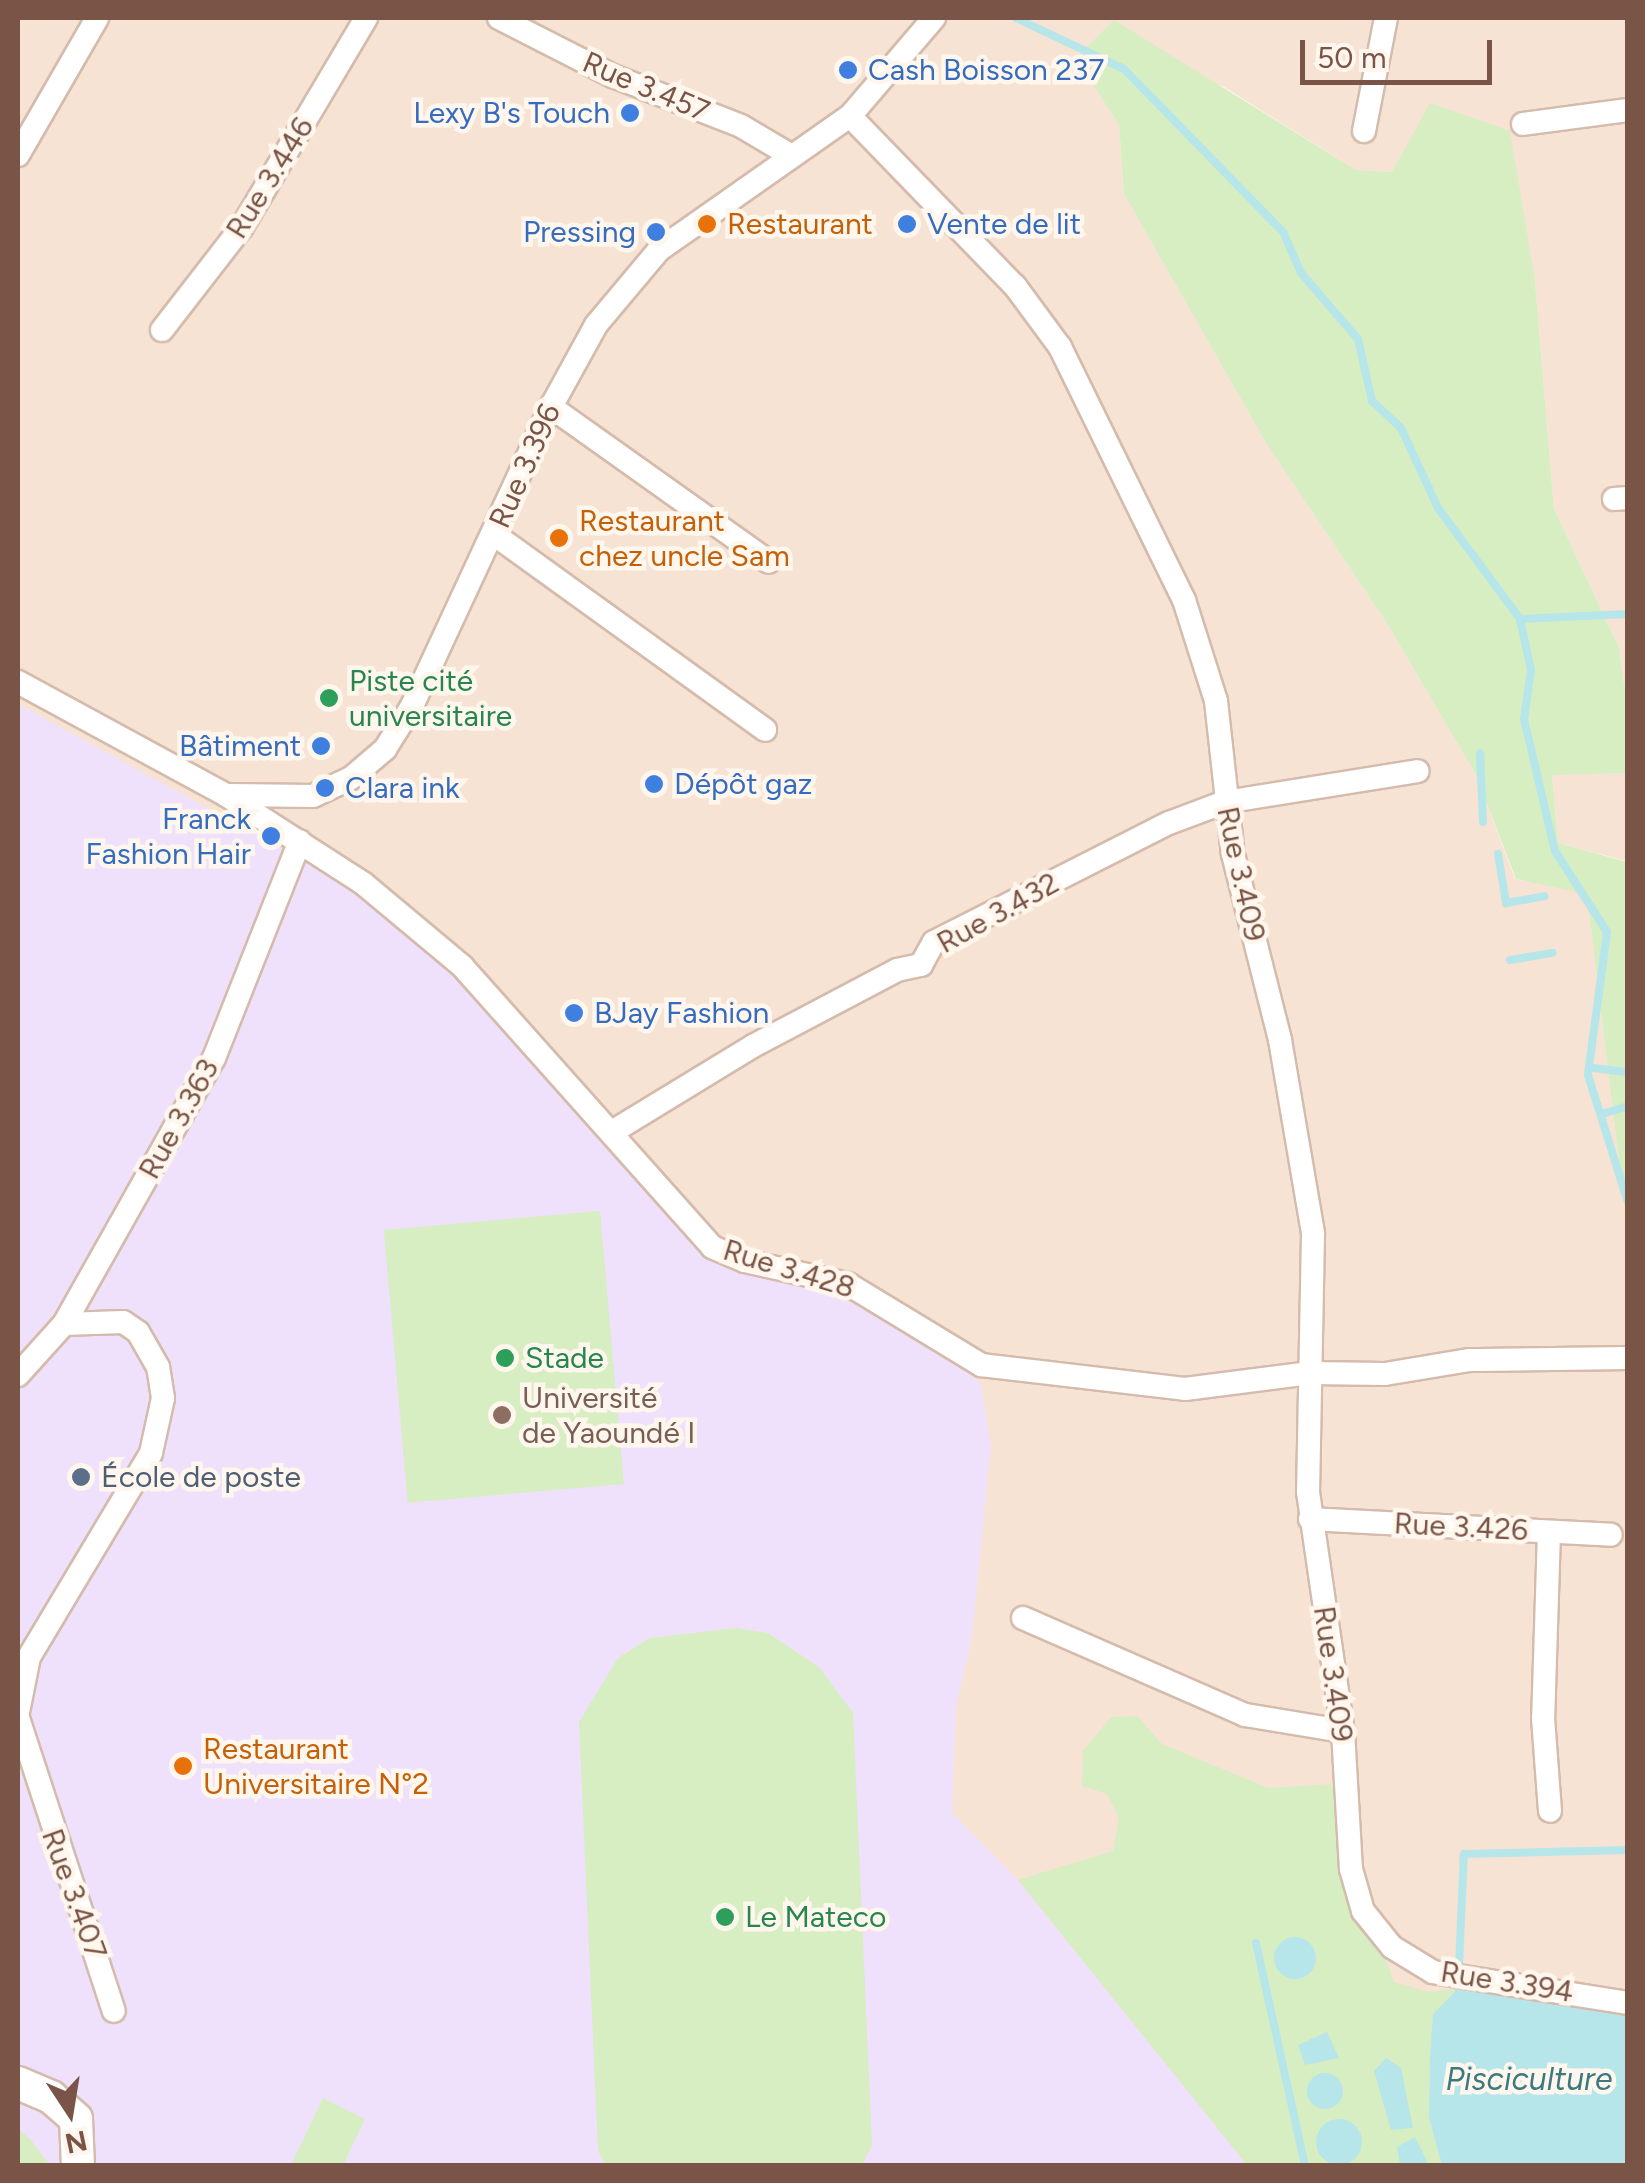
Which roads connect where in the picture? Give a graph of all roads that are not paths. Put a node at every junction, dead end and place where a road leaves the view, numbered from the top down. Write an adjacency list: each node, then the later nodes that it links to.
1 (97, 18): 10 (street)
2 (366, 18): 12 (street, Rue 3.446)
3 (499, 18): 11 (street, Rue 3.457)
4 (934, 18): 7 (street)
5 (1386, 18): 9 (street)
6 (1628, 110): 8 (street)
7 (850, 116): 11 (street, Rue 3.396); 20 (street, Rue 3.409)
8 (1523, 124)
9 (1364, 131)
10 (18, 155)
11 (792, 156): 13 (street, Rue 3.396)
12 (162, 330)
13 (551, 407): 14 (street, Rue 3.396); 15 (street)
14 (495, 535): 17 (street); 19 (street, Rue 3.396)
15 (769, 562)
16 (18, 682): 19 (street, Rue 3.428)
17 (764, 730)
18 (1418, 771): 20 (street, Rue 3.432)
19 (226, 795): 21 (street, Rue 3.428)
20 (1225, 802): 22 (street, Rue 3.432); 25 (street, Rue 3.409)
21 (300, 841): 22 (street, Rue 3.428); 23 (street, Rue 3.363)
22 (612, 1132): 25 (street, Rue 3.428)
23 (64, 1324): 26 (street, Rue 3.363); 31 (street, Rue 3.407)
24 (1628, 1358): 25 (street, Rue 3.428)
25 (1310, 1372): 27 (street, Rue 3.409)
26 (18, 1375)
27 (1310, 1519): 28 (street, Rue 3.426); 32 (street, Rue 3.409)
28 (1549, 1532): 29 (street, Rue 3.426); 33 (street)
29 (1611, 1535)
30 (1023, 1618): 32 (street)
31 (18, 1715): 36 (street, Rue 3.407)
32 (1343, 1730): 34 (street, Rue 3.409)
33 (1550, 1810)
34 (1392, 1947): 35 (street, Rue 3.394)
35 (1628, 2003)
36 (114, 2011)
37 (18, 2083): 38 (street)
38 (78, 2166)

